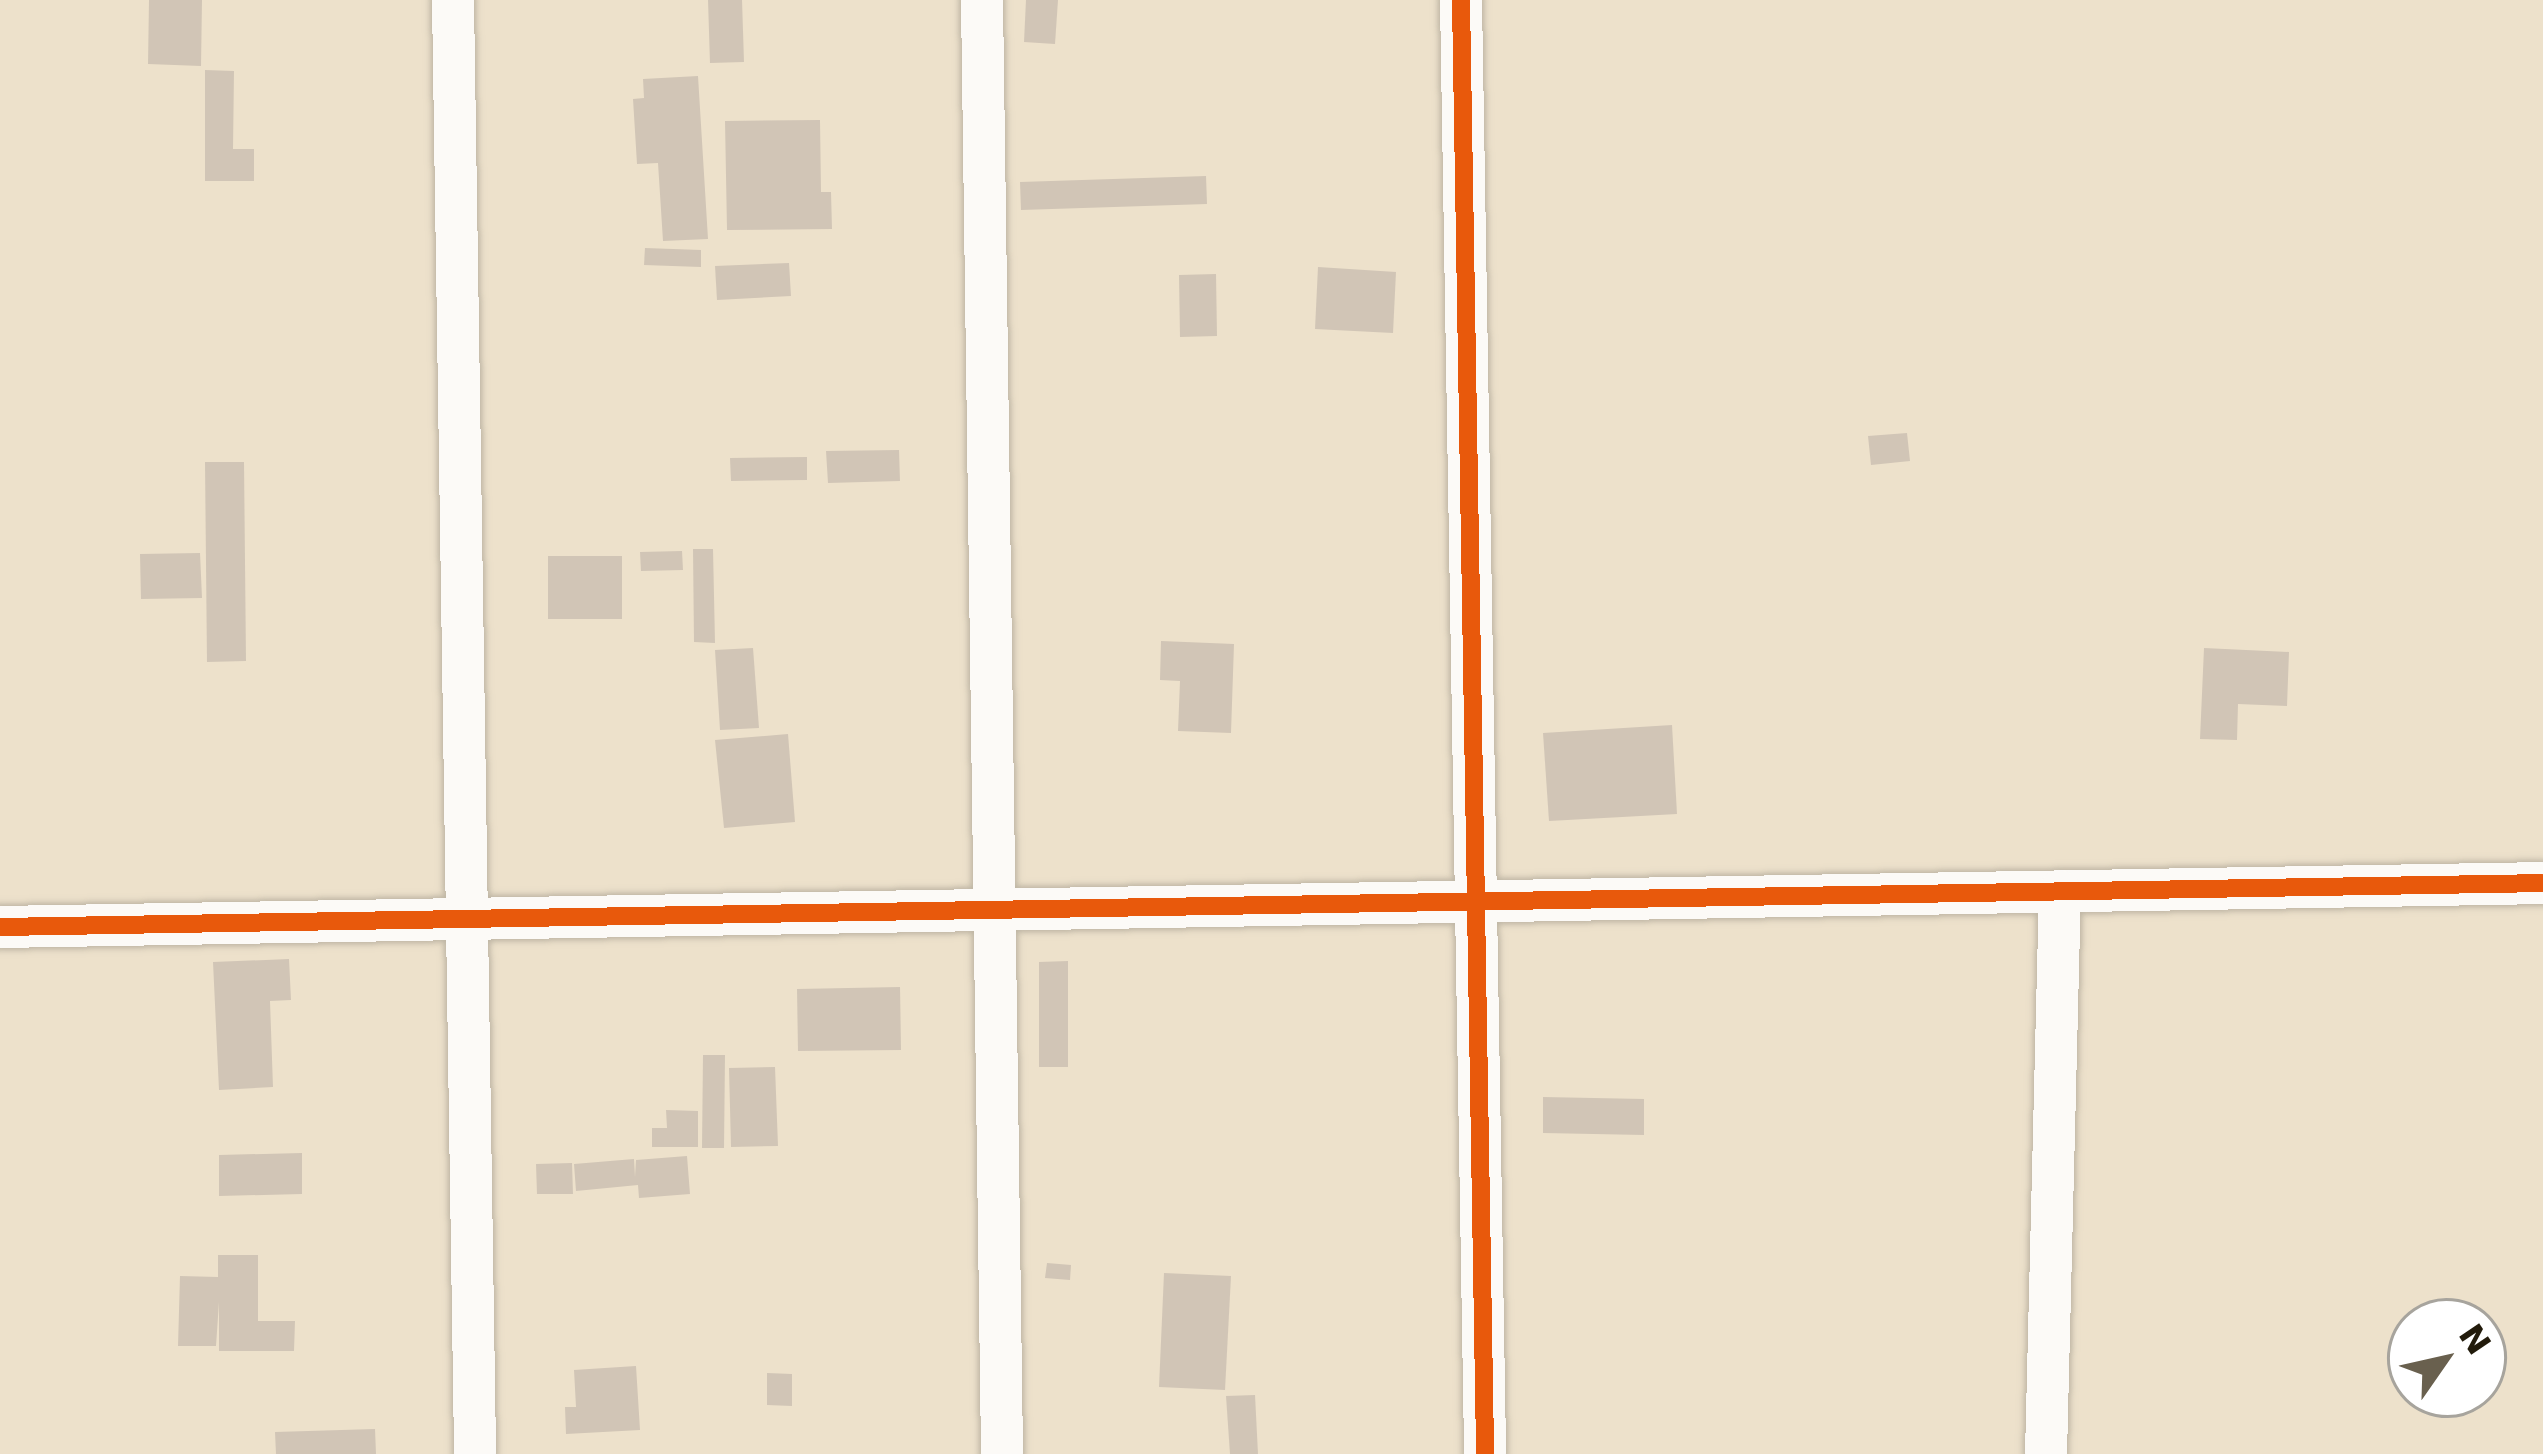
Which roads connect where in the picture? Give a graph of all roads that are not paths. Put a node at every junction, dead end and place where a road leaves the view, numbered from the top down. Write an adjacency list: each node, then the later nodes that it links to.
1 (453, 0): 8 (street)
2 (982, 0): 7 (street)
3 (1462, 0): 6 (street)
4 (2543, 883): 5 (street)
5 (2060, 891): 6 (street); 13 (street)
6 (1476, 901): 7 (street); 12 (street)
7 (995, 909): 8 (street); 11 (street)
8 (468, 919): 9 (street); 10 (street)
9 (0, 927)
10 (475, 1454)
11 (1002, 1454)
12 (1485, 1454)
13 (2046, 1454)

